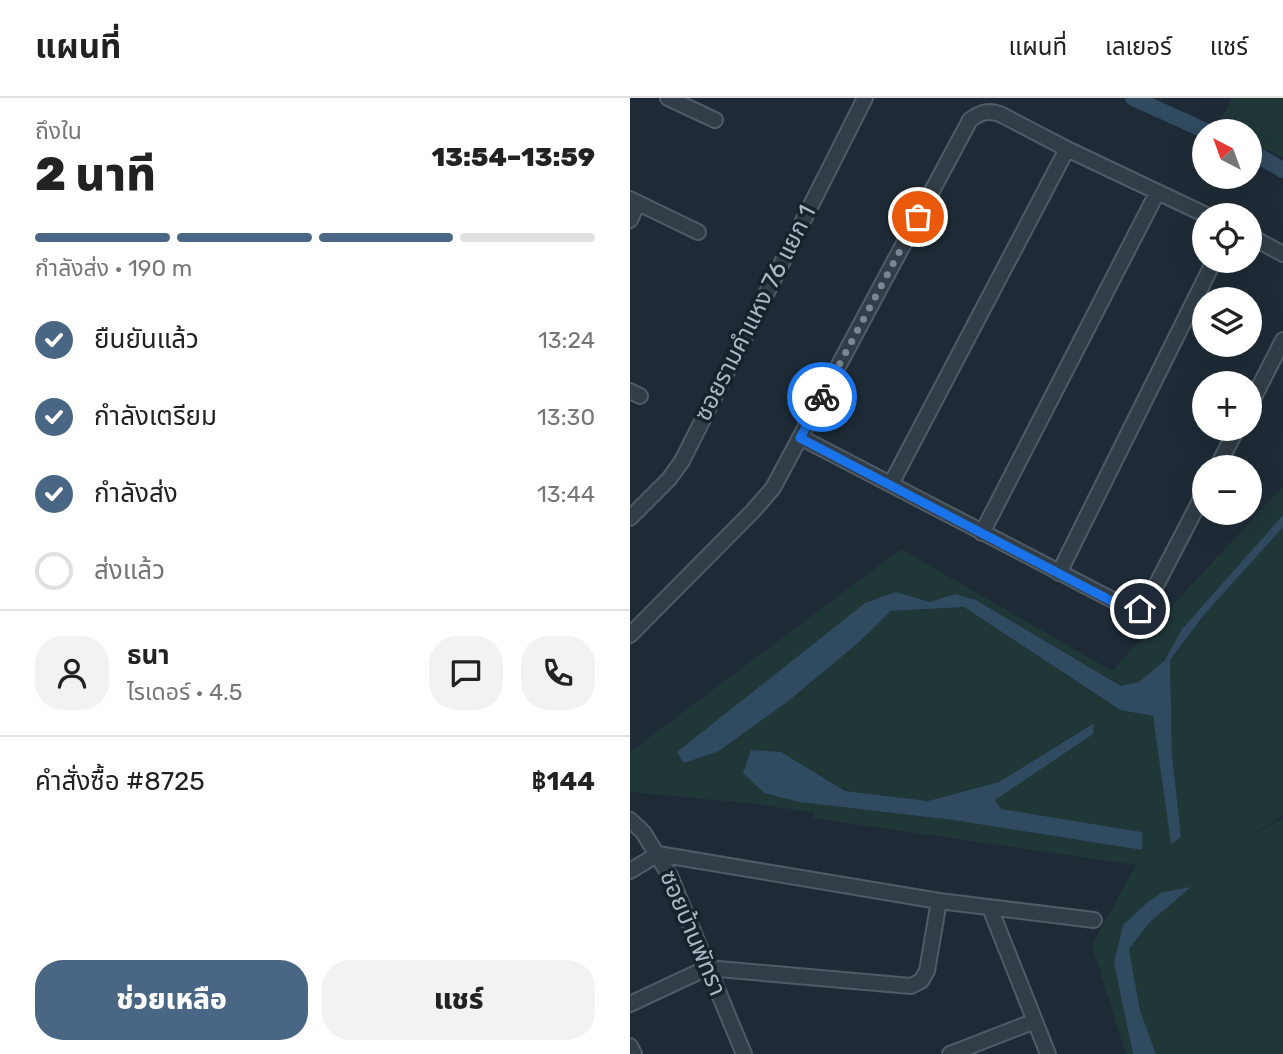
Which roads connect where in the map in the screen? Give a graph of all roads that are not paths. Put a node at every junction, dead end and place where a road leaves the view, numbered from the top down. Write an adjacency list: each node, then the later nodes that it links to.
1 (668, 98): 3 (street)
2 (864, 98): 18 (street, ซอยรามคำแหง 76 แยก 1)
3 (715, 120)
4 (1067, 149): 5 (street); 15 (street); 16 (street)
5 (1157, 192): 7 (street); 19 (street)
6 (634, 201): 8 (street); 9 (street)
7 (1192, 208)
8 (630, 220)
9 (698, 232)
10 (1262, 243): 11 (street)
11 (1283, 254)
12 (1208, 273): 20 (street)
13 (1283, 340): 14 (street)
14 (1262, 381)
15 (800, 438): 16 (street); 21 (street)
16 (891, 484): 19 (street)
17 (1192, 516): 20 (street)
18 (630, 517)
19 (982, 533): 20 (street)
20 (1059, 573)
21 (630, 635)
22 (630, 820): 23 (street, ซอยบ้านพัทรา)
23 (658, 854): 24 (street); 25 (street); 28 (street, ซอยบ้านพัทรา)
24 (630, 871)
25 (939, 901): 26 (street); 28 (street)
26 (990, 908): 27 (street); 30 (street)
27 (1094, 920)
28 (707, 968): 29 (street); 33 (street, ซอยบ้านพัทรา)
29 (630, 1004)
30 (1035, 1021): 34 (street); 35 (street)
31 (630, 1046): 32 (street)
32 (634, 1054)
33 (744, 1054)
34 (950, 1054)
35 (1048, 1054)

